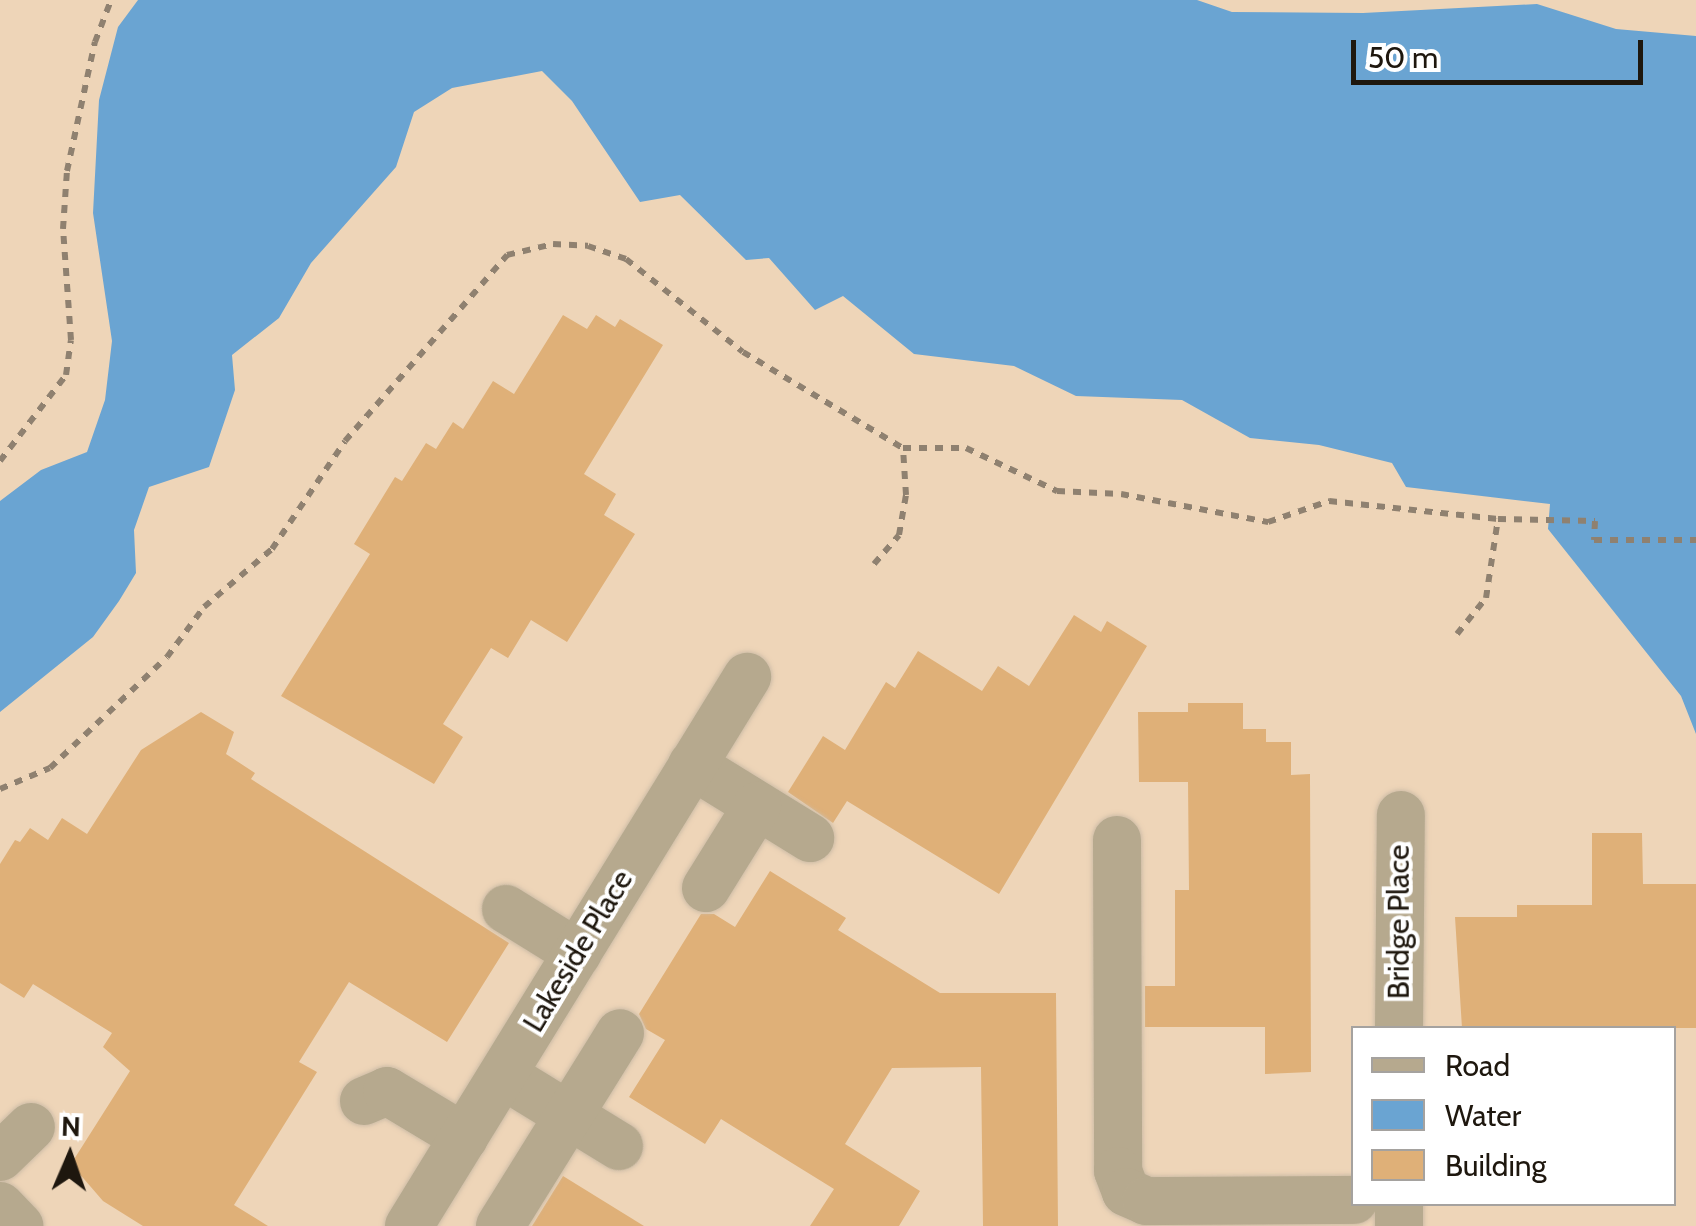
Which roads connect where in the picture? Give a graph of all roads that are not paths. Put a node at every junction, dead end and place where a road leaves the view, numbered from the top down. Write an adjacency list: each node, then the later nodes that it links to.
1 (747, 677): 2 (street, Lakeside Place)
2 (692, 765): 3 (street); 9 (street, Lakeside Place)
3 (758, 806): 5 (street); 7 (street)
4 (1400, 815): 10 (street, Bridge Place)
5 (810, 838)
6 (1117, 840): 17 (street)
7 (706, 888)
8 (506, 909): 9 (street)
9 (576, 953): 12 (street, Lakeside Place)
10 (1399, 1026)
11 (620, 1033): 14 (street)
12 (503, 1075): 14 (street); 15 (street, Lakeside Place)
13 (364, 1101): 15 (street)
14 (569, 1116): 16 (street); 21 (street)
15 (464, 1137): 20 (street, Lakeside Place)
16 (619, 1146)
17 (1351, 1200)
18 (0, 1206): 19 (street)
19 (19, 1226)
20 (409, 1226)
21 (500, 1226)

